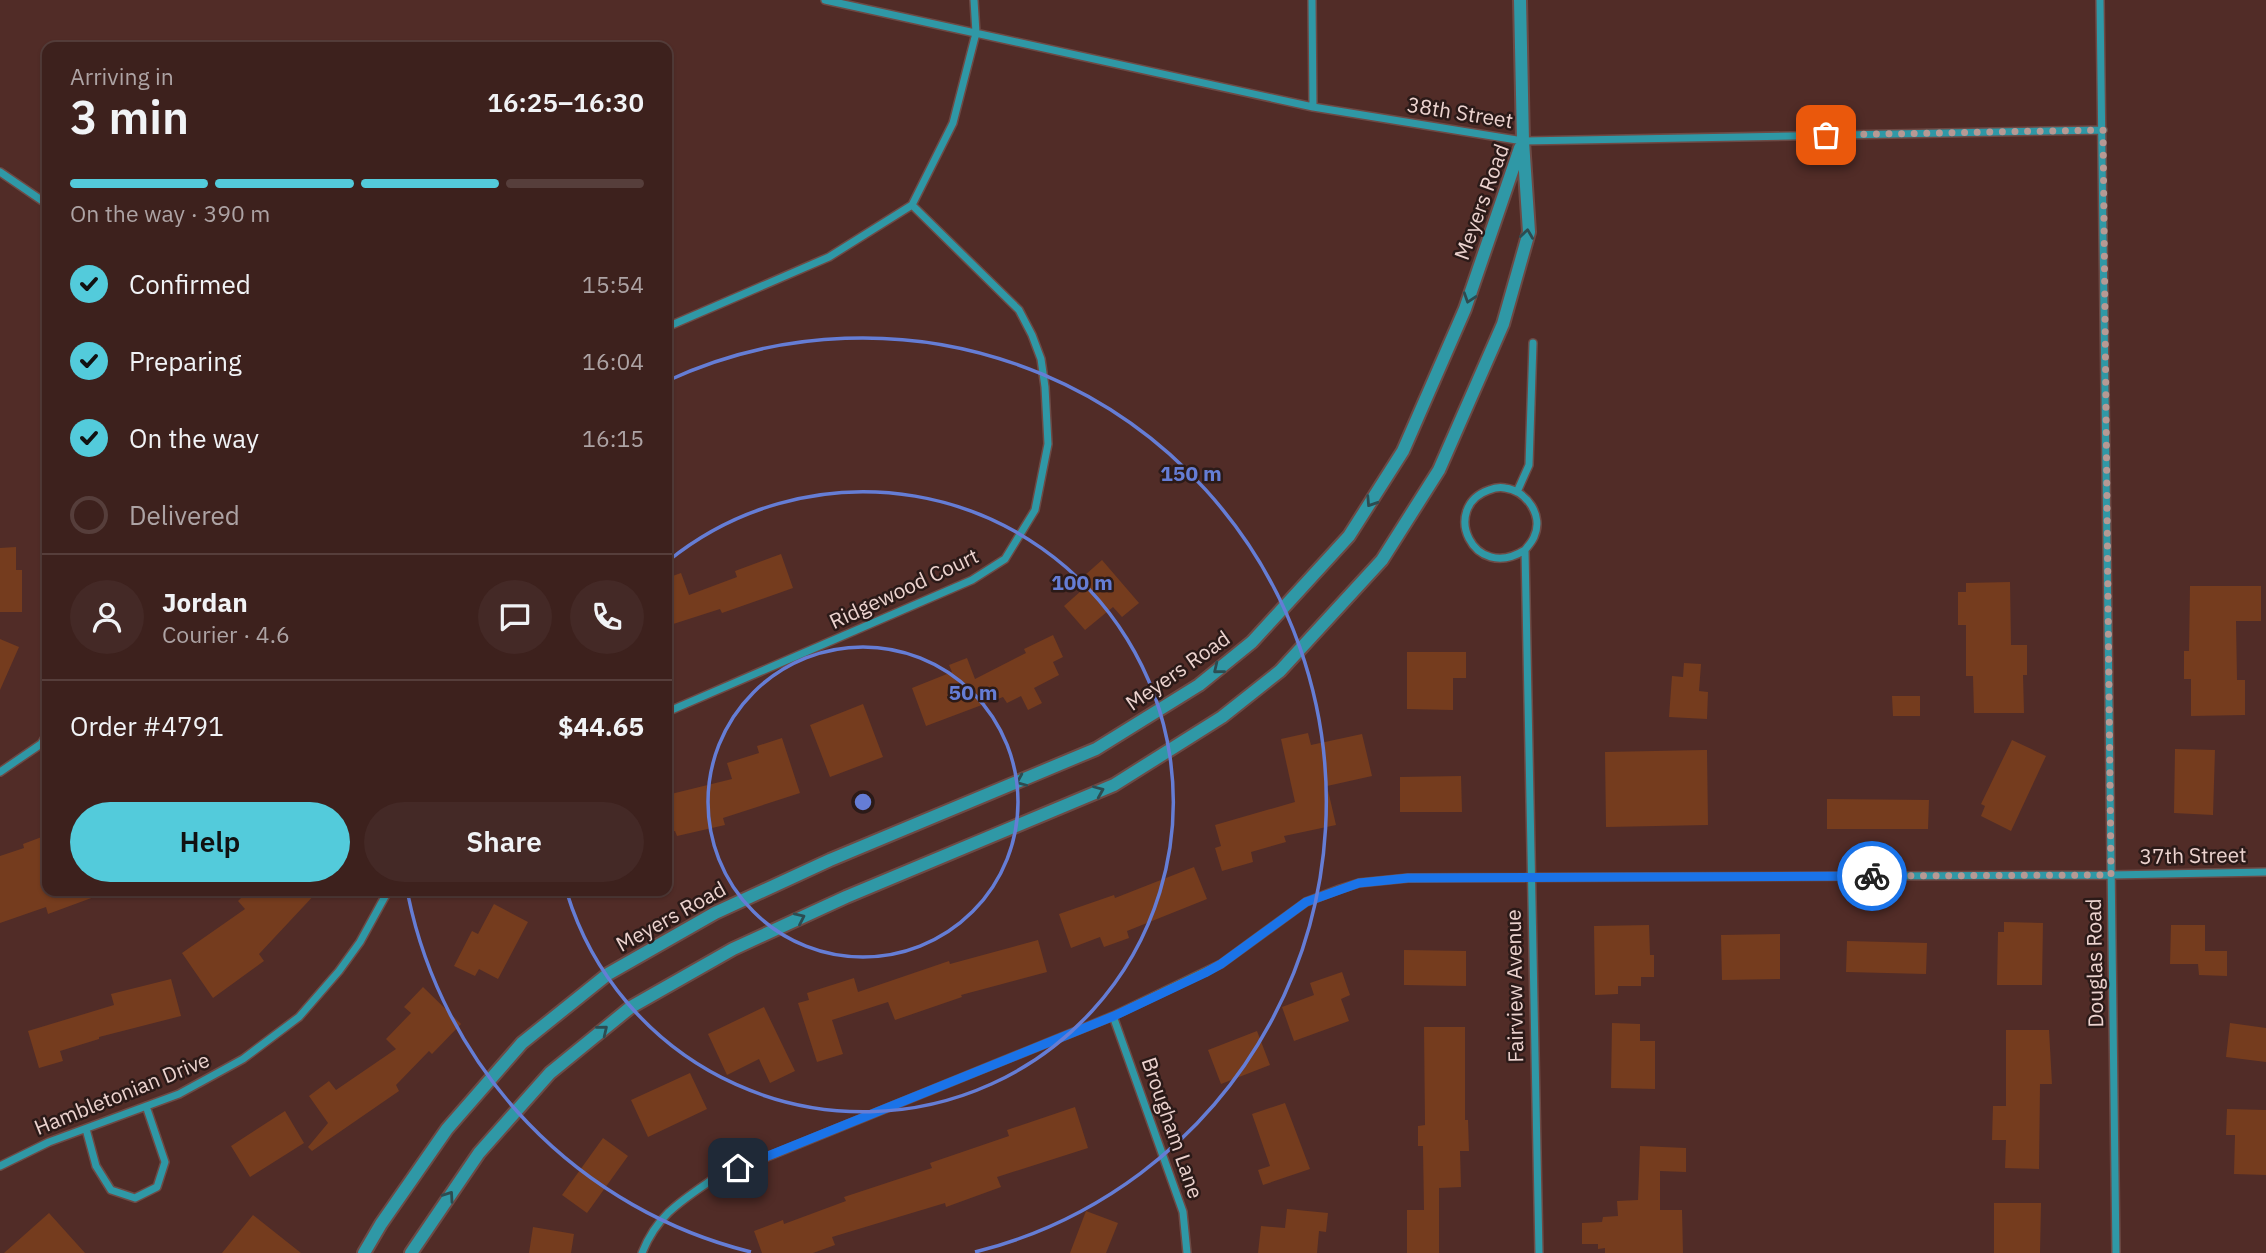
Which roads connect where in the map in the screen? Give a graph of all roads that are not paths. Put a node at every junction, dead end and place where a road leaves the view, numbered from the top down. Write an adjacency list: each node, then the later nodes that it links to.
1 (825, 0): 6 (street, 38th Street)
2 (974, 0): 6 (street)
3 (1312, 0): 7 (street)
4 (1520, 0): 9 (street)
5 (2100, 0): 8 (street, Douglas Road)
6 (976, 33): 7 (street, 38th Street); 12 (street)
7 (1313, 107): 9 (street, 38th Street)
8 (2103, 130): 9 (street, 38th Street); 21 (street, Douglas Road)
9 (1522, 141): 28 (street, Meyers Road, one-way to 28); 29 (street, Meyers Road, one-way to 9)
10 (0, 172): 11 (street)
11 (42, 201)
12 (912, 205): 13 (street); 17 (street, Ridgewood Court)
13 (672, 325)
14 (1533, 343): 15 (street)
15 (1517, 492): 16 (street, Fairview Avenue); 16 (street)
16 (1525, 550): 22 (street, Fairview Avenue)
17 (672, 710)
18 (42, 742): 19 (street)
19 (0, 772)
20 (2266, 872): 21 (street, 37th Street)
21 (2111, 875): 22 (street, 37th Street); 33 (street, Douglas Road)
22 (1532, 877): 24 (street, 37th Street); 32 (street, Fairview Avenue)
23 (385, 896): 25 (street, Hambletonian Drive)
24 (1114, 1016): 30 (street, 37th Street); 31 (street, Brougham Lane)
25 (146, 1106): 26 (street, Hambletonian Drive); 26 (street)
26 (86, 1129): 27 (street, Hambletonian Drive)
27 (0, 1166)
28 (364, 1253)
29 (411, 1253)
30 (642, 1253)
31 (1187, 1253)
32 (1539, 1253)
33 (2116, 1253)

